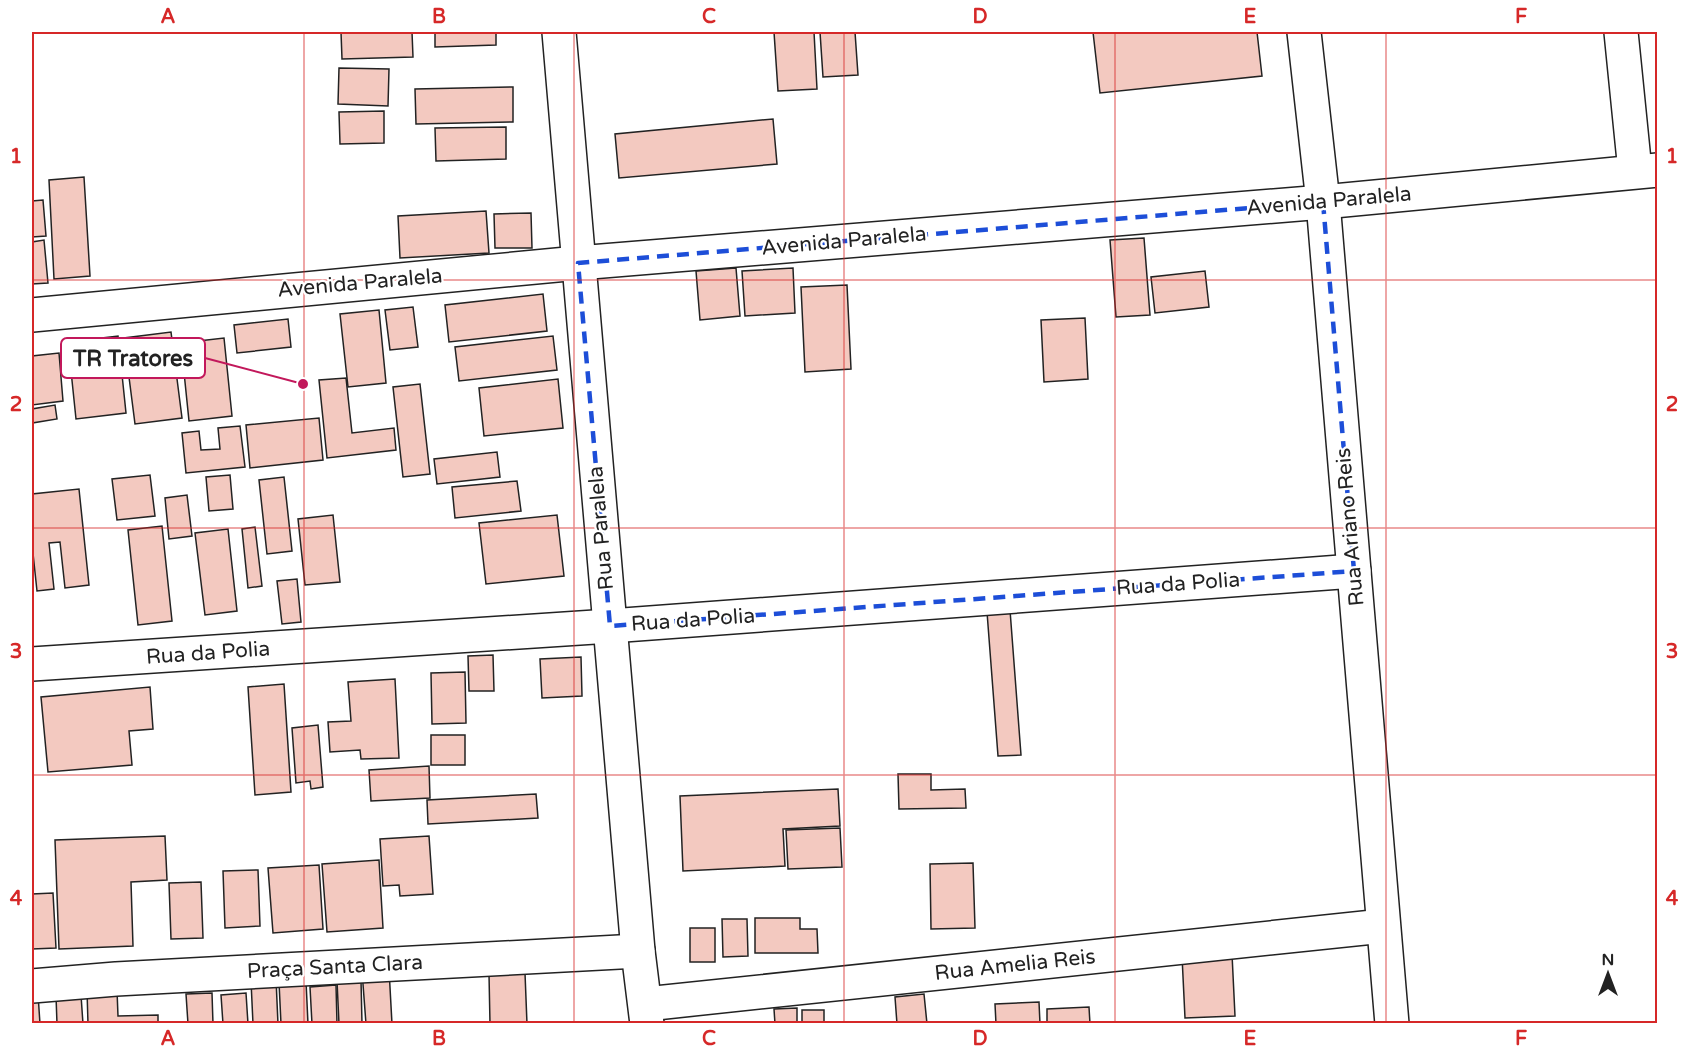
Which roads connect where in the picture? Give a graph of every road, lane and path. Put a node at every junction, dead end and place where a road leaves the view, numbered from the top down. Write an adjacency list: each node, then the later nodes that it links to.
1 (559, 32): 6 (street, Rua Paralela)
2 (1305, 32): 5 (street, Rua Ariano Reis)
3 (1621, 32): 4 (street)
4 (1646, 171): 5 (street, Avenida Paralela)
5 (1323, 202): 6 (street, Avenida Paralela); 8 (street, Rua Ariano Reis)
6 (578, 262): 7 (street, Avenida Paralela); 9 (street, Rua Paralela)
7 (32, 315)
8 (1354, 572): 9 (street, Rua da Polia); 11 (street, Rua Ariano Reis)
9 (610, 626): 10 (street, Rua da Polia); 12 (street, Rua Paralela)
10 (32, 664)
11 (1383, 926): 14 (street, Rua Amelia Reis); 15 (street, Rua Ariano Reis)
12 (638, 951): 13 (street, Praça Santa Clara); 14 (street, Rua Paralela)
13 (32, 986)
14 (647, 1014)
15 (1392, 1023)

